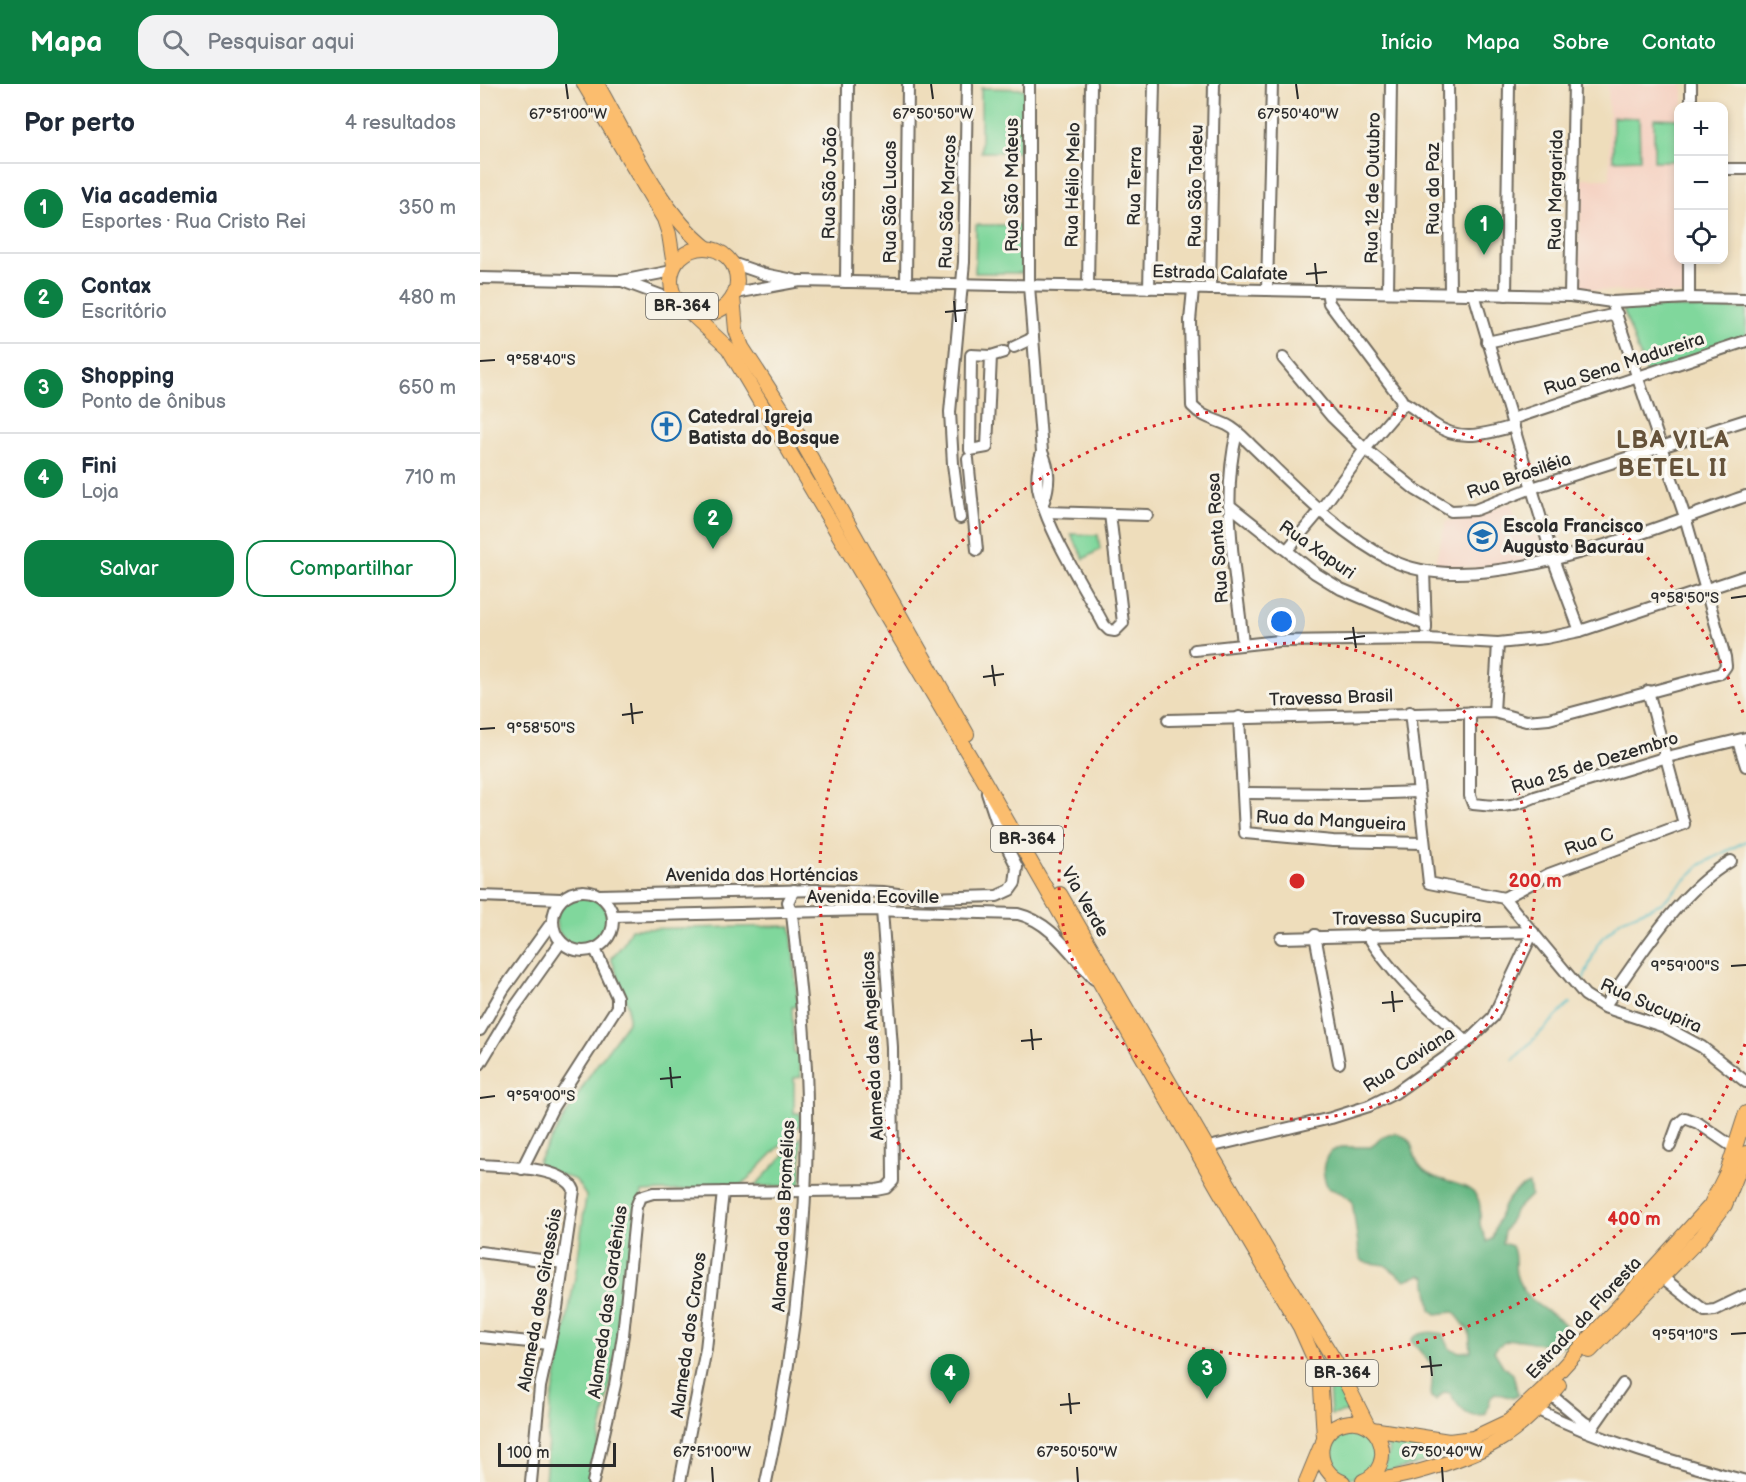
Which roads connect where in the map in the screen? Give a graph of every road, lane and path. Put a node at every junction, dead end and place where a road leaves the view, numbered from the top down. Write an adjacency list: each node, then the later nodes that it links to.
1 (584, 84): 19 (main road, BR-364)
2 (597, 84): 19 (main road, BR-364)
3 (848, 84): 27 (street, Rua São João)
4 (908, 84): 28 (street, Rua São Lucas)
5 (967, 84): 29 (street, Rua São Marcos)
6 (1029, 84): 30 (street, Rua São Mateus)
7 (1091, 84): 31 (street, Rua Hélio Melo)
8 (1154, 84): 32 (street, Rua Terra)
9 (1214, 84): 34 (street, Rua São Tadeu)
10 (1272, 84): 35 (street)
11 (1391, 84): 37 (street, Rua 12 de Outubro)
12 (1448, 84): 38 (street, Rua da Paz)
13 (1509, 84): 41 (street)
14 (1574, 84): 42 (street, Rua Margarida)
15 (1691, 84): 16 (street)
16 (1691, 102)
17 (1728, 169): 18 (street)
18 (1746, 169)
19 (662, 204): 20 (main road, BR-364); 23 (main road, BR-364)
20 (707, 248): 21 (main road, BR-364); 23 (main road, BR-364)
21 (732, 263): 26 (street, Estrada Calafate); 40 (main road, BR-364)
22 (1689, 264): 43 (street)
23 (673, 269): 25 (street); 46 (main road, BR-364)
24 (480, 278): 25 (street)
25 (621, 281): 46 (street)
26 (800, 281): 27 (street, Estrada Calafate); 40 (street, Estrada Calafate)
27 (846, 282): 28 (street, Estrada Calafate)
28 (906, 283): 29 (street, Estrada Calafate)
29 (962, 284): 30 (street, Estrada Calafate); 69 (street)
30 (1029, 286): 31 (street, Estrada Calafate); 48 (street, Rua São Mateus)
31 (1088, 287): 32 (street, Estrada Calafate)
32 (1149, 288): 33 (street, Estrada Calafate)
33 (1193, 289): 34 (street, Estrada Calafate); 57 (street)
34 (1210, 289): 35 (street, Estrada Calafate)
35 (1267, 290): 36 (street, Estrada Calafate)
36 (1327, 291): 37 (street, Estrada Calafate); 54 (street, Rua Sena Madureira)
37 (1388, 292): 38 (street, Estrada Calafate)
38 (1450, 293): 39 (street, Estrada Calafate)
39 (1473, 294): 41 (street, Estrada Calafate); 50 (street)
40 (734, 295): 46 (main road, BR-364); 126 (main road, Via Verde / BR-364)
41 (1506, 295): 42 (street, Estrada Calafate)
42 (1570, 296): 45 (street, Estrada Calafate)
43 (1689, 298): 44 (street, Estrada Calafate); 45 (street, Estrada Calafate)
44 (1746, 299)
45 (1612, 302): 47 (street)
46 (682, 305): 91 (main road, Via Verde / BR-364)
47 (1617, 314): 50 (street); 53 (street)
48 (1033, 338): 51 (street); 65 (street, Rua São Mateus)
49 (1746, 341): 53 (street, Rua Sena Madureira)
50 (1487, 342): 56 (street)
51 (991, 356): 60 (street); 60 (street)
52 (1283, 358): 58 (street, Rua Brasiléia)
53 (1640, 377): 56 (street, Rua Sena Madureira); 59 (street)
54 (1402, 402): 56 (street, Rua Sena Madureira); 58 (street)
55 (1746, 420): 59 (street, Rua Brasiléia)
56 (1513, 422): 61 (street)
57 (1237, 432): 63 (street, Rua Santa Rosa); 64 (street)
58 (1365, 448): 61 (street, Rua Brasiléia); 64 (street)
59 (1660, 448): 61 (street, Rua Brasiléia); 68 (street)
60 (971, 455): 70 (street)
61 (1532, 488): 72 (street)
62 (1746, 496): 68 (street)
63 (1229, 505): 71 (street, Rua Xapuri); 80 (street, Rua Santa Rosa)
64 (1320, 511): 71 (street); 73 (street)
65 (1046, 513): 66 (street); 66 (street, Rua São Mateus)
66 (1110, 514): 67 (street)
67 (1147, 515)
68 (1685, 517): 72 (street); 75 (street)
69 (960, 518)
70 (976, 549)
71 (1287, 550): 76 (street, Rua Xapuri)
72 (1553, 559): 73 (street); 77 (street)
73 (1424, 572): 76 (street)
74 (1746, 576): 75 (street)
75 (1705, 589): 77 (street); 82 (street, Travessa Brasil)
76 (1426, 625): 78 (street)
77 (1580, 631): 79 (street)
78 (1427, 639): 79 (street); 80 (street)
79 (1498, 643): 85 (street)
80 (1243, 644): 81 (street)
81 (1195, 650)
82 (1648, 691): 85 (street, Travessa Brasil); 89 (street)
83 (1410, 712): 84 (street, Travessa Brasil); 86 (street, Travessa Brasil); 92 (street)
84 (1470, 712): 85 (street, Travessa Brasil); 89 (street, Rua 25 de Dezembro)
85 (1494, 712)
86 (1239, 717): 87 (street, Travessa Brasil); 93 (street, Rua da Mangueira)
87 (1168, 720)
88 (1742, 739): 89 (street, Rua 25 de Dezembro); 90 (street)
89 (1667, 757): 102 (street, Rua C)
90 (1746, 766)
91 (982, 777): 98 (street, Via Verde); 117 (main road, Via Verde / BR-364)
92 (1418, 792): 93 (street); 94 (street)
93 (1243, 793): 94 (street, Rua da Mangueira)
94 (1423, 843): 102 (street)
95 (1731, 861): 118 (street)
96 (794, 890): 97 (street, Avenida das Horténcias); 99 (street, Avenida das Horténcias); 108 (street, Alameda das Bromélias)
97 (875, 892): 101 (street, Avenida das Horténcias); 104 (street)
98 (1004, 893): 101 (street, Avenida das Horténcias); 107 (street)
99 (599, 895): 103 (street, Avenida das Horténcias); 109 (street)
100 (480, 896): 103 (street, Avenida das Horténcias)
101 (960, 897): 106 (street)
102 (1504, 898): 111 (street, Rua Sucupira)
103 (561, 899): 110 (street)
104 (869, 910): 105 (street, Avenida Ecoville); 108 (street, Avenida Ecoville)
105 (882, 910): 106 (street, Avenida Ecoville); 130 (street, Alameda das Angelicas)
106 (961, 913): 107 (street, Avenida Ecoville)
107 (1008, 913): 117 (street, Avenida Ecoville)
108 (792, 914): 109 (street, Avenida Ecoville); 130 (street, Alameda das Bromélias)
109 (613, 916): 116 (street)
110 (552, 922): 115 (street); 119 (street)
111 (1533, 932): 112 (street, Travessa Sucupira); 118 (street, Rua Sucupira); 120 (street, Rua Caviana)
112 (1367, 934): 113 (street, Travessa Sucupira); 120 (street)
113 (1315, 935): 114 (street, Travessa Sucupira); 122 (street)
114 (1281, 938)
115 (561, 942): 116 (street); 121 (street)
116 (595, 949): 129 (street)
117 (1103, 988): 143 (main road, Via Verde / BR-364)
118 (1604, 1007): 123 (street, Rua Sucupira)
119 (480, 1030)
120 (1467, 1042): 126 (street, Rua Caviana)
121 (480, 1064)
122 (1339, 1064)
123 (1746, 1082)
124 (1746, 1113): 127 (main road, Estrada da Floresta)
125 (1670, 1146): 127 (street)
126 (1209, 1147): 141 (main road, Via Verde / BR-364)
127 (1741, 1151): 134 (main road, Estrada da Floresta); 141 (main road, Estrada da Floresta)
128 (480, 1165): 129 (street, Alameda dos Girassóis)
129 (522, 1169): 133 (street, Alameda dos Girassóis)
130 (806, 1191): 131 (street); 150 (street, Alameda das Bromélias)
131 (723, 1192): 148 (street, Alameda das Gardênias); 149 (street, Alameda dos Cravos)
132 (480, 1252): 133 (street)
133 (564, 1263): 137 (street, Alameda dos Girassóis)
134 (1662, 1277): 135 (street); 139 (main road, Estrada da Floresta)
135 (1746, 1295)
136 (480, 1337): 137 (street)
137 (549, 1344): 147 (street, Alameda dos Girassóis)
138 (1623, 1384): 142 (street)
139 (1550, 1394): 140 (main road, Estrada da Floresta); 142 (street)
140 (1536, 1409): 142 (street); 144 (main road, Estrada da Floresta)
141 (1370, 1428): 143 (main road, Estrada da Floresta); 145 (main road, BR-364)
142 (1592, 1430): 146 (street)
143 (1323, 1442): 151 (main road, Via Verde / BR-364); 152 (main road, BR-364)
144 (1422, 1477): 145 (main road, Estrada da Floresta)
145 (1365, 1481)
146 (1746, 1481)
147 (531, 1482)
148 (593, 1482)
149 (680, 1482)
150 (765, 1482)
151 (1305, 1482)
152 (1343, 1482)

